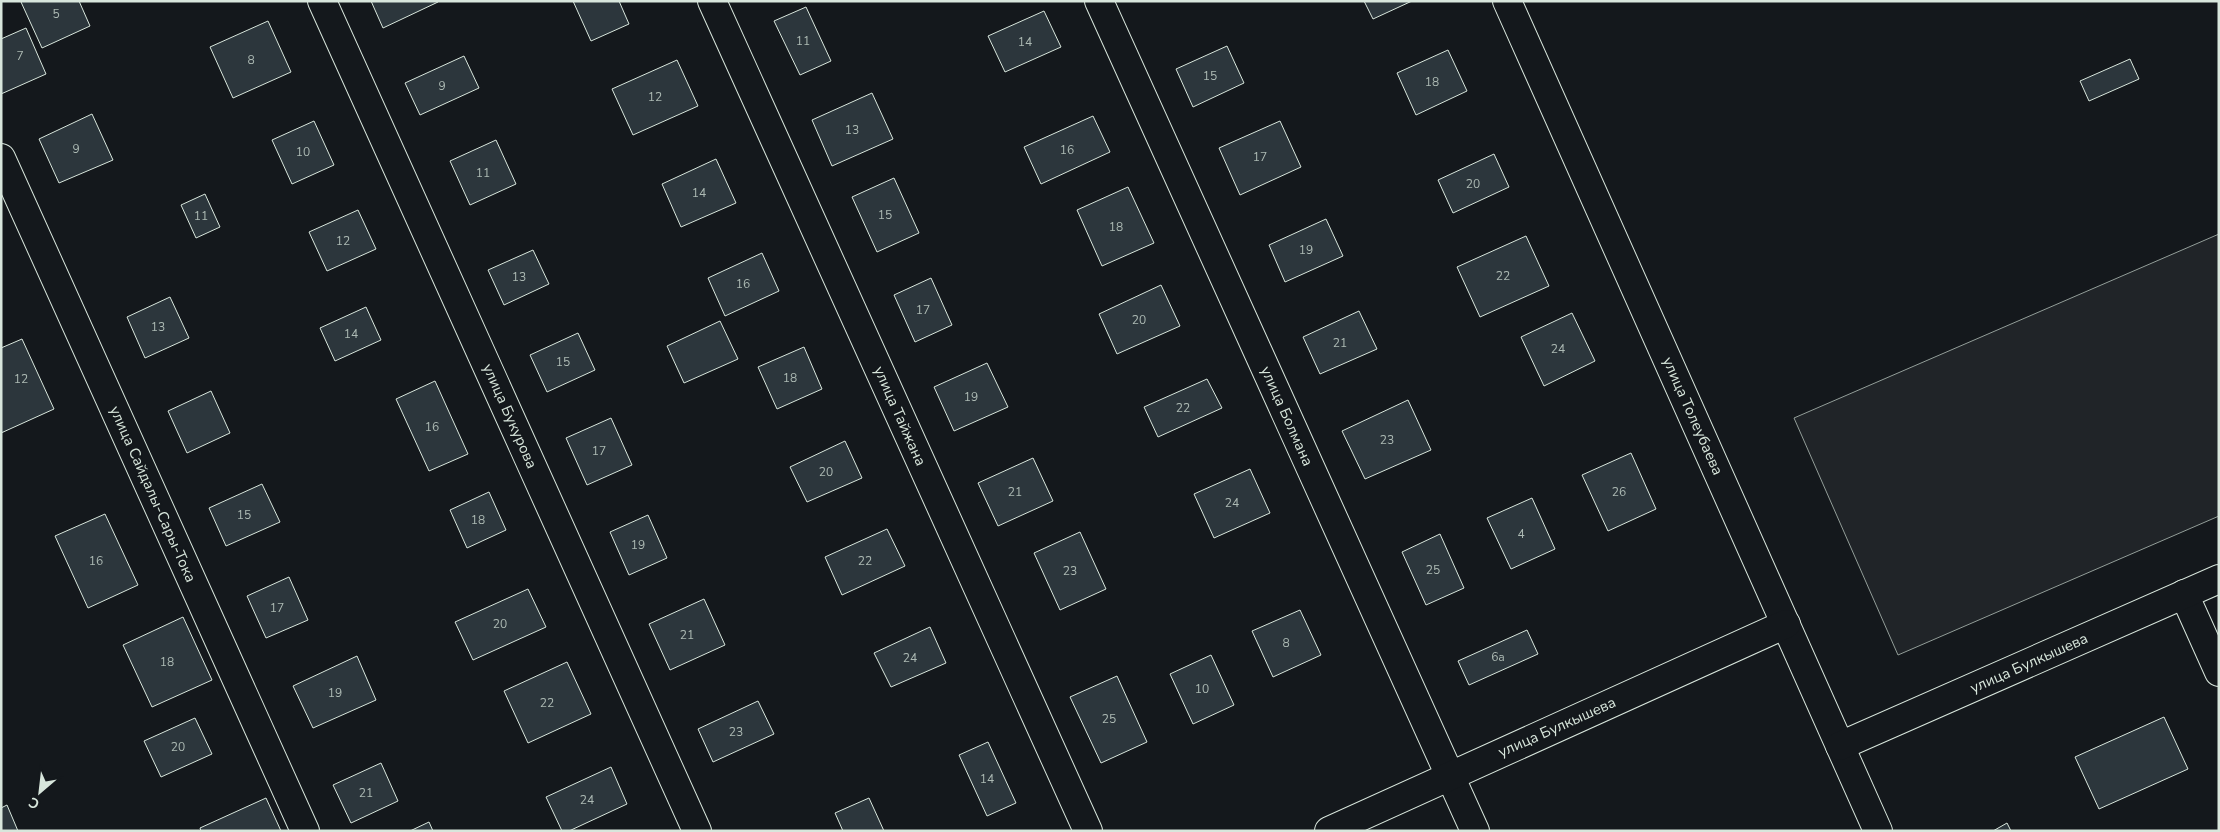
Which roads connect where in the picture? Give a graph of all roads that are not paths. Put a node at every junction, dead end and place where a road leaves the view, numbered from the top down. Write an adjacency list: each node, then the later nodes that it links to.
1 (322, 1): 13 (street, улица Букурова)
2 (712, 1): 14 (street, улица Тайжана)
3 (1099, 1): 11 (street, улица Болмана)
4 (1507, 1): 8 (street, улица Толеубаева)
5 (1, 158): 12 (street, улица Сайдалы-Сары-Тока)
6 (2219, 579): 7 (street, улица Булкышева)
7 (2184, 594): 9 (street); 10 (street, улица Булкышева)
8 (1786, 624): 10 (street, улица Толеубаева); 11 (street, улица Булкышева)
9 (2219, 672)
10 (1840, 746): 17 (street, улица Толеубаева)
11 (1450, 776): 15 (street, улица Булкышева); 16 (street, улица Болмана)
12 (305, 831)
13 (697, 831)
14 (1088, 831)
15 (1329, 831)
16 (1475, 831)
17 (1878, 831)

